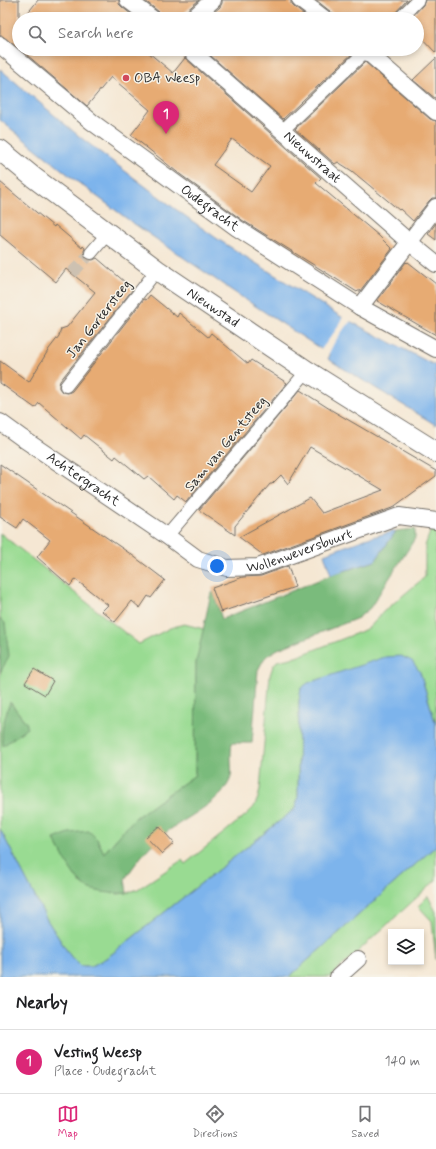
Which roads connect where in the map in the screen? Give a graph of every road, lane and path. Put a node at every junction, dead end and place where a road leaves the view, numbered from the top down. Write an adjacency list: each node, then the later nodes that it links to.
1 (128, 0): 5 (street)
2 (213, 0): 6 (street)
3 (300, 0): 7 (street)
4 (418, 0): 8 (street)
5 (144, 12)
6 (200, 12)
7 (316, 12)
8 (406, 12)
9 (0, 45): 10 (street, Oudegracht)
10 (12, 55)
11 (13, 56): 24 (street, Oudegracht)
12 (197, 56): 16 (street, Nieuwstraat)
13 (360, 56): 16 (street)
14 (373, 56): 15 (street)
15 (436, 112)
16 (282, 131): 20 (street, Nieuwstraat)
17 (0, 150): 19 (street, Nieuwstad)
18 (436, 207): 20 (street)
19 (108, 233): 21 (street); 23 (street, Nieuwstad)
20 (408, 242): 22 (street, Nieuwstraat); 24 (street)
21 (90, 253)
22 (436, 264)
23 (157, 270): 26 (street, Nieuwstad); 27 (street, Jan Gortersteeg)
24 (360, 307): 25 (street, Oudegracht)
25 (436, 349)
26 (307, 371): 29 (street, Nieuwstad); 31 (street, Sam van Gentsteeg)
27 (66, 386)
28 (0, 422): 31 (street, Achtergracht)
29 (436, 452)
30 (436, 521): 31 (street, Wollenweversbuurt)
31 (167, 536)

